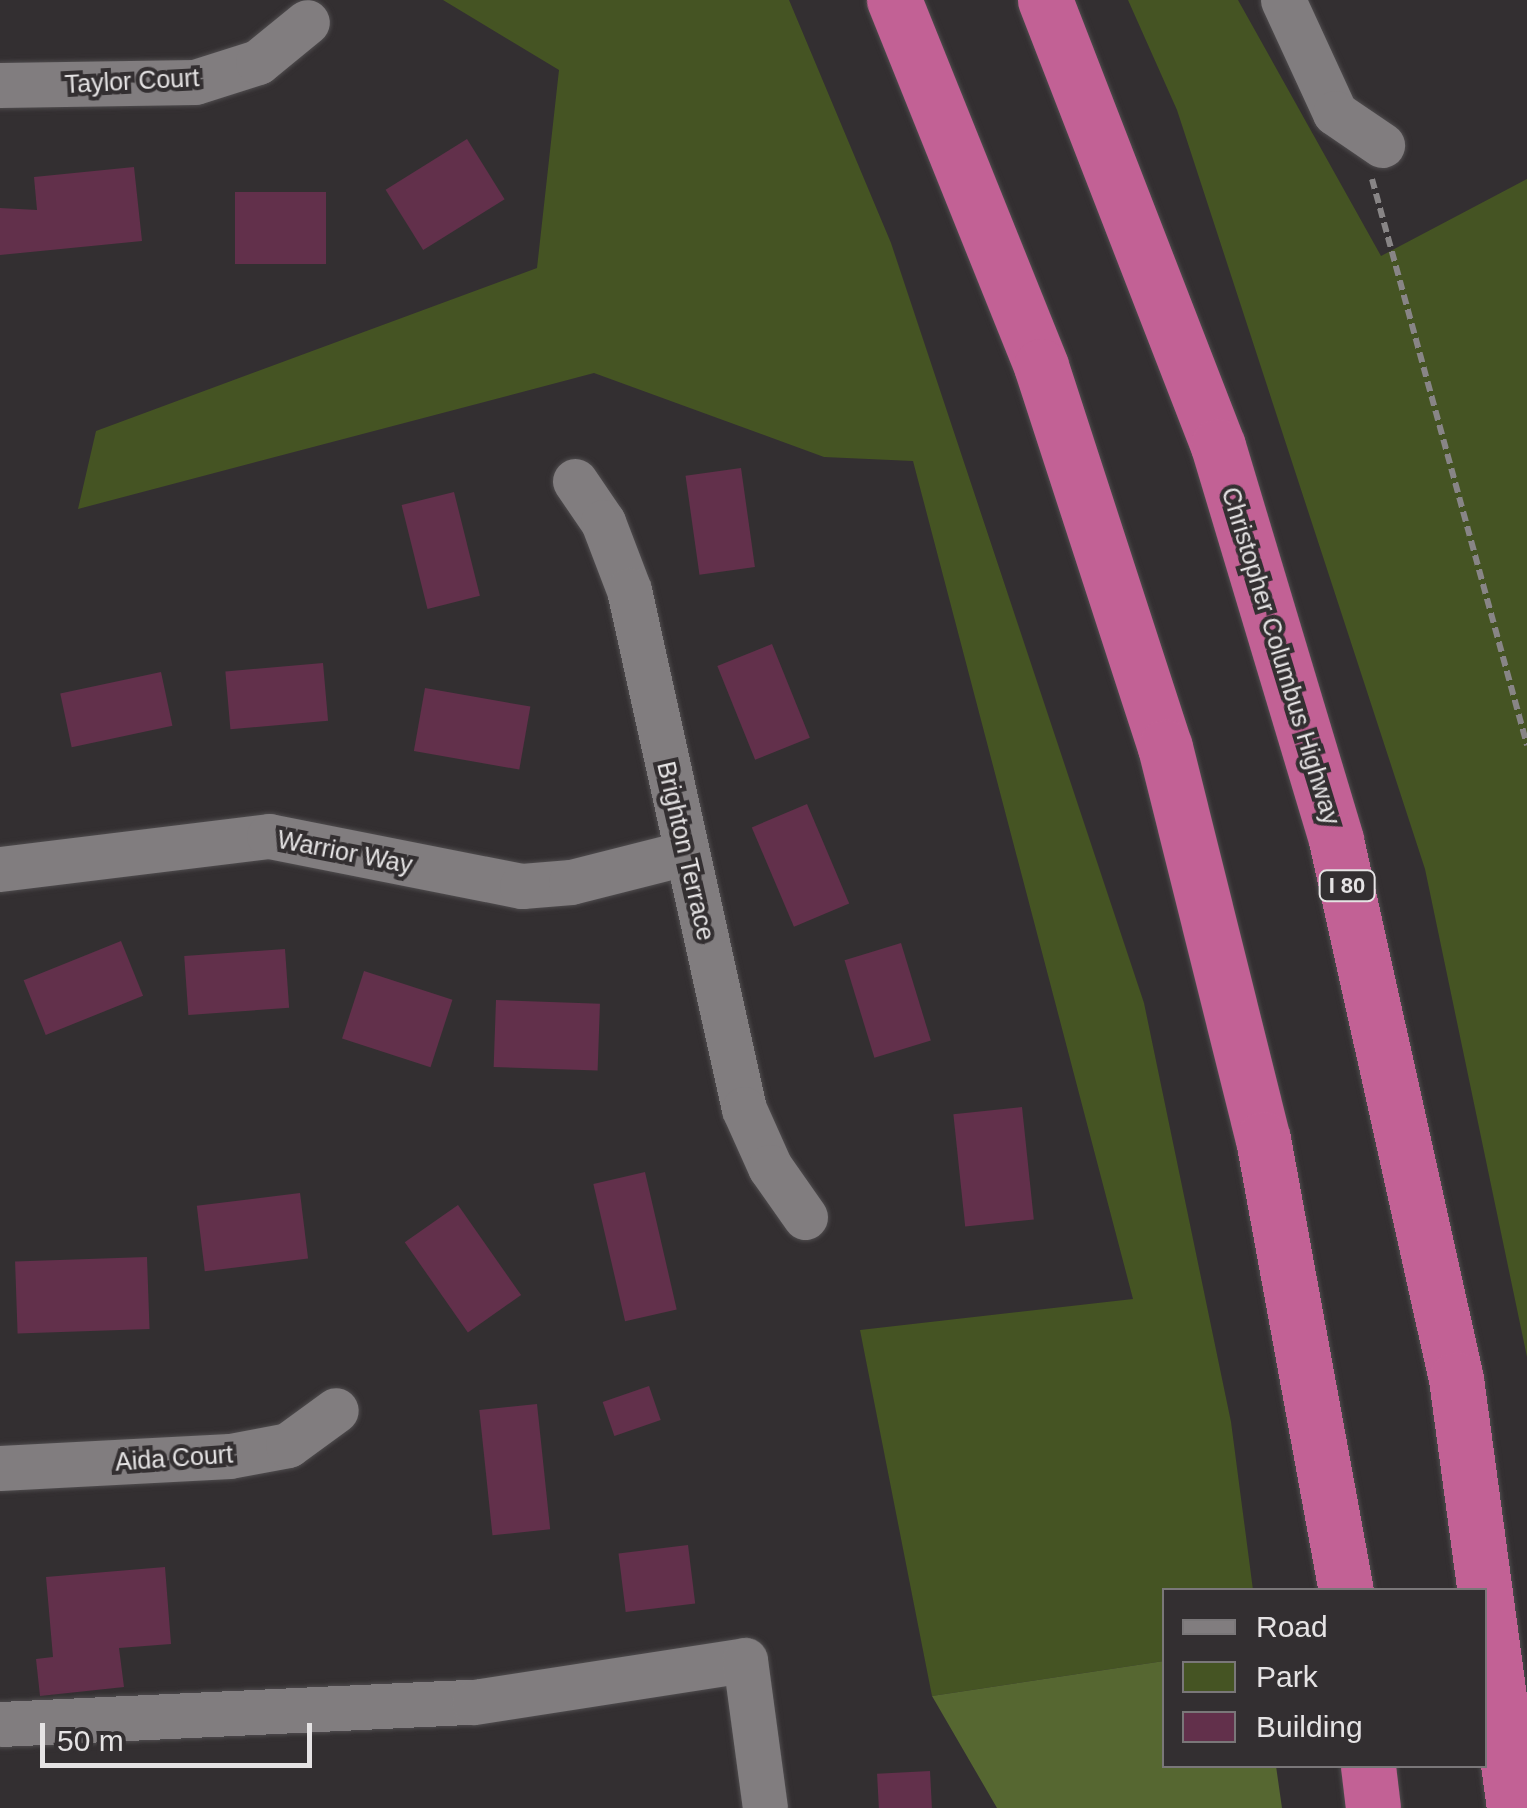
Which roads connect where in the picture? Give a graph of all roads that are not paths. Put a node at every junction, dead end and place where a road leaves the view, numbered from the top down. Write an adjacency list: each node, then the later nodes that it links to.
1 (894, 0): 13 (highway)
2 (1046, 0): 14 (highway, Christopher Columbus Highway / I 80)
3 (1282, 0): 6 (street)
4 (307, 22): 5 (street, Taylor Court)
5 (0, 85)
6 (1382, 144)
7 (575, 481): 8 (street, Brighton Terrace)
8 (686, 853): 9 (street, Warrior Way); 10 (street, Brighton Terrace)
9 (0, 869)
10 (805, 1218)
11 (336, 1410): 12 (street, Aida Court)
12 (0, 1468)
13 (1346, 1588)
14 (1484, 1588)
15 (1487, 1608): 20 (highway, Christopher Columbus Highway / I 80)
16 (0, 1724): 18 (street)
17 (1368, 1768): 19 (highway)
18 (765, 1808)
19 (1373, 1808)
20 (1514, 1808)

